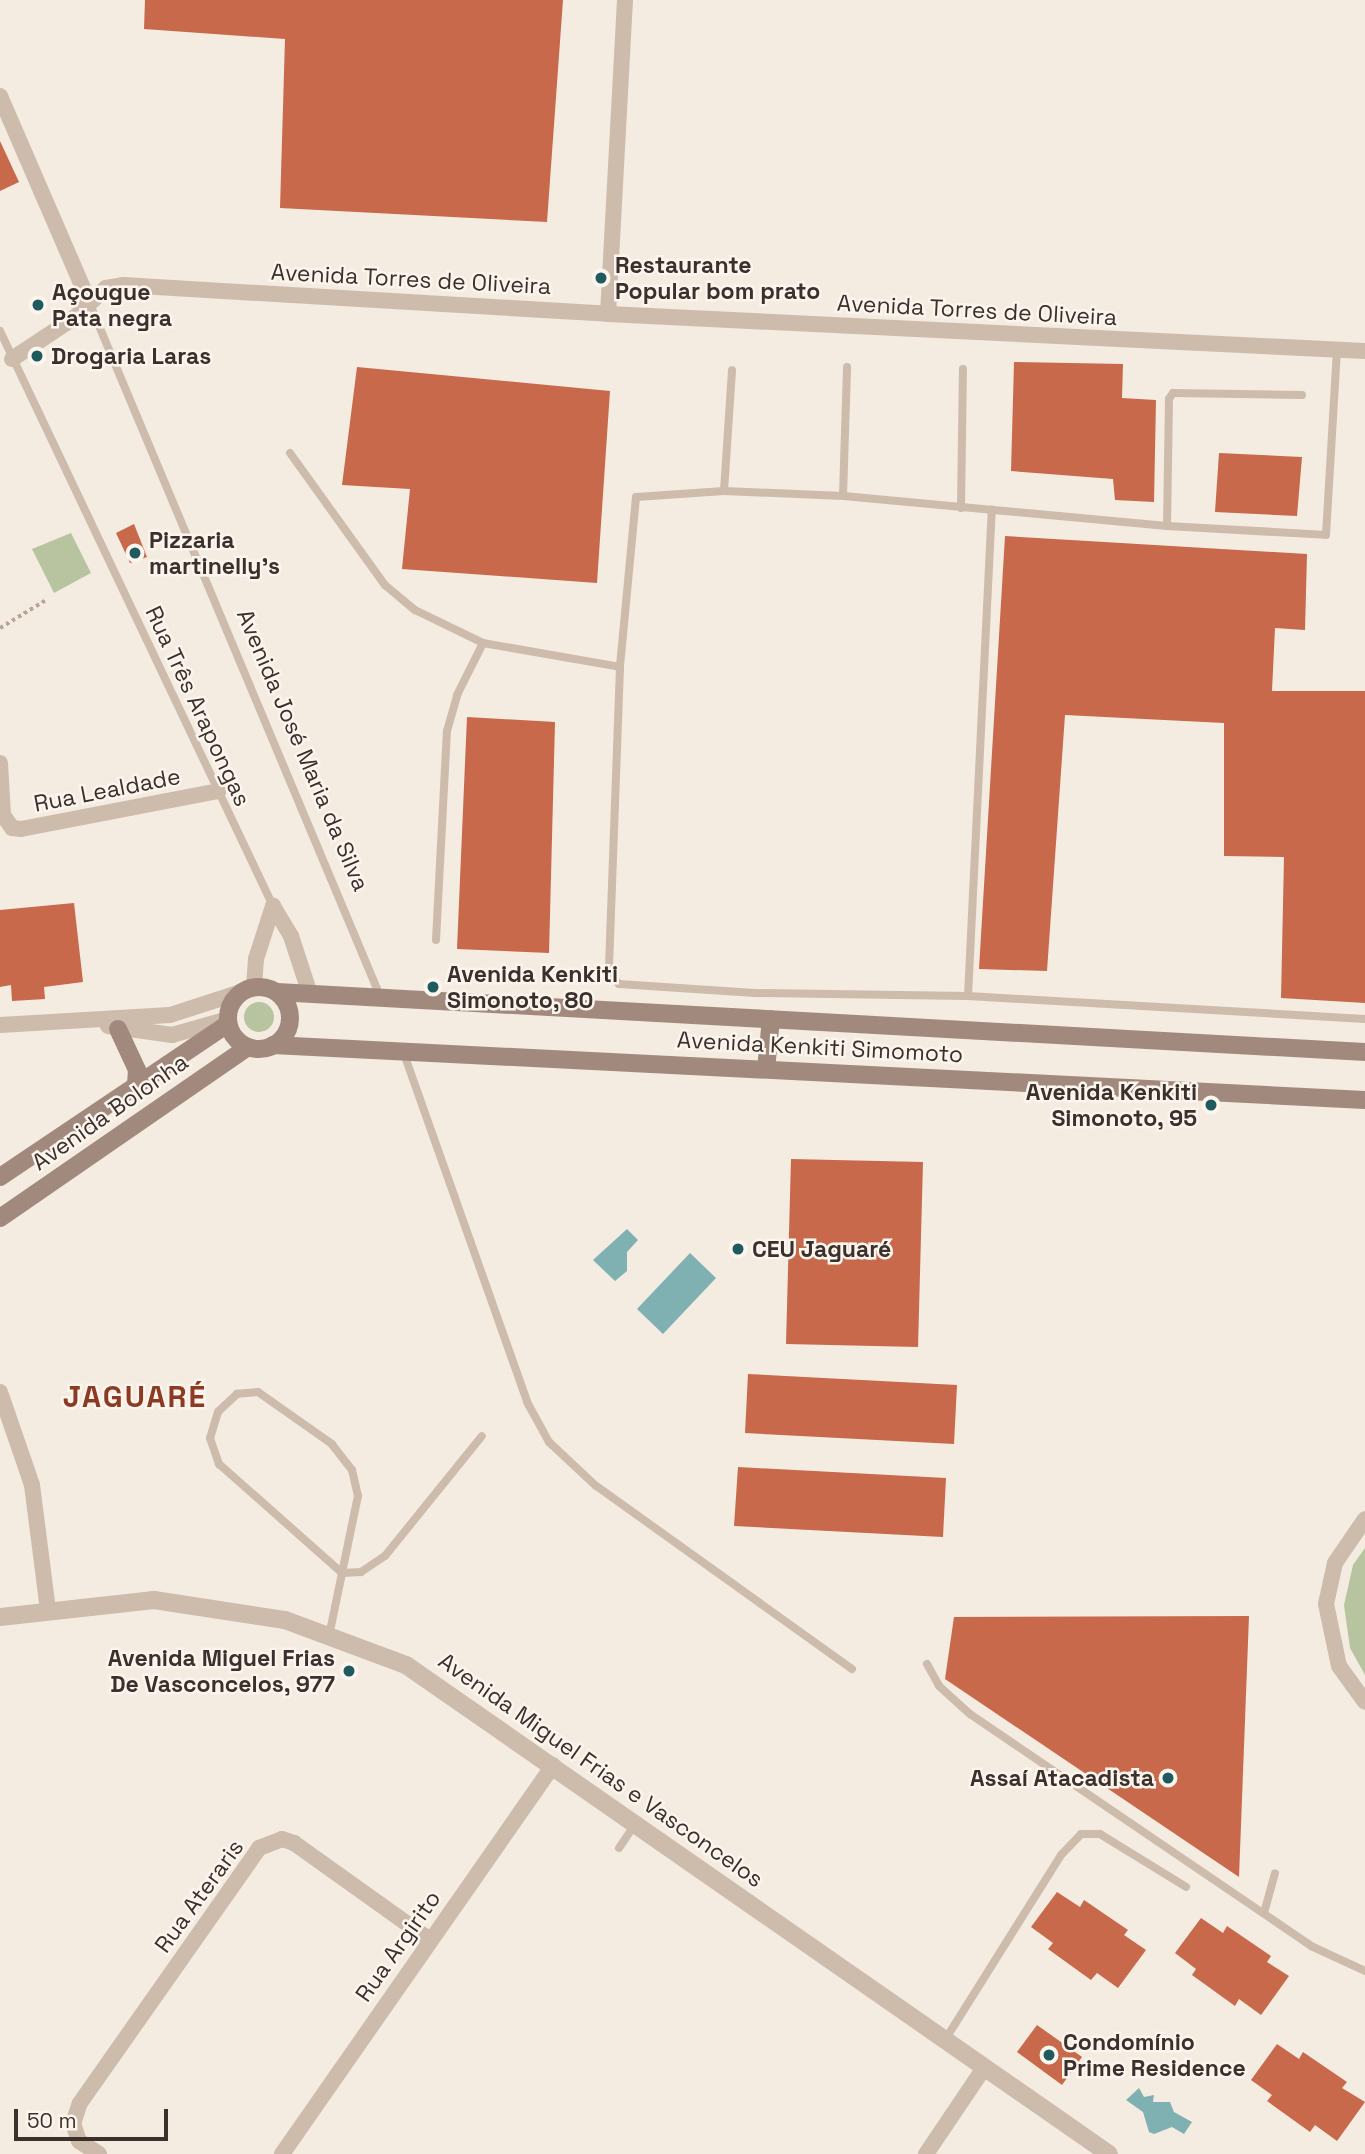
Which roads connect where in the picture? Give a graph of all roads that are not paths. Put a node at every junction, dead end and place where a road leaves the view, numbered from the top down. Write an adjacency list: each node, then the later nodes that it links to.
1 (625, 0): 4 (street)
2 (0, 96): 3 (street, Avenida José Maria da Silva)
3 (89, 302): 4 (street, Avenida Torres de Oliveira); 8 (street, Avenida Torres de Oliveira); 29 (lane, Avenida José Maria da Silva)
4 (608, 314): 6 (street, Avenida Torres de Oliveira)
5 (0, 331): 8 (lane, Rua Três Arapongas)
6 (1338, 351): 7 (street, Avenida Torres de Oliveira); 18 (lane)
7 (1365, 351)
8 (12, 359): 22 (lane, Rua Três Arapongas)
9 (847, 367): 15 (lane)
10 (963, 369): 16 (lane)
11 (733, 370): 14 (lane)
12 (1302, 395): 18 (lane)
13 (290, 453): 19 (lane)
14 (724, 491): 15 (lane); 20 (lane)
15 (843, 496): 16 (lane)
16 (961, 508): 17 (lane)
17 (992, 510): 18 (lane); 28 (lane)
18 (1167, 526)
19 (483, 643): 20 (lane); 24 (lane)
20 (620, 667): 28 (lane)
21 (0, 763): 22 (street, Rua Lealdade)
22 (218, 792): 23 (lane, Rua Três Arapongas)
23 (273, 906): 25 (street); 27 (street)
24 (436, 940)
25 (248, 990): 26 (main road); 31 (street); 33 (main road)
26 (277, 992): 27 (main road, Avenida Kenkiti Simomoto); 36 (main road)
27 (310, 994): 29 (main road, Avenida Kenkiti Simomoto)
28 (968, 996): 32 (lane)
29 (381, 998): 30 (main road, Avenida Kenkiti Simomoto)
30 (771, 1019): 39 (main road, Avenida Kenkiti Simomoto); 40 (main road)
31 (89, 1020): 34 (street); 35 (street)
32 (1365, 1020)
33 (228, 1021): 35 (street); 37 (main road); 41 (main road, Avenida Bolonha)
34 (0, 1025)
35 (118, 1029): 41 (main road)
36 (273, 1045): 37 (main road); 38 (main road, Avenida Kenkiti Simomoto)
37 (248, 1047): 44 (main road, Avenida Bolonha)
38 (403, 1051): 40 (main road, Avenida Kenkiti Simomoto); 53 (lane)
39 (1365, 1052)
40 (766, 1069): 42 (main road, Avenida Kenkiti Simomoto)
41 (136, 1083): 43 (main road, Avenida Bolonha)
42 (1365, 1100)
43 (0, 1177)
44 (0, 1218)
45 (0, 1392): 49 (street)
46 (482, 1436): 48 (lane)
47 (1365, 1519): 54 (street)
48 (342, 1573): 48 (lane); 51 (lane)
49 (48, 1610): 50 (street, Avenida Miguel Frias e Vasconcelos); 51 (street, Avenida Miguel Frias e Vasconcelos)
50 (0, 1617)
51 (329, 1636): 55 (street, Avenida Miguel Frias e Vasconcelos)
52 (927, 1664): 60 (lane)
53 (852, 1669)
54 (1365, 1702)
55 (553, 1765): 56 (street, Avenida Miguel Frias e Vasconcelos); 61 (street, Rua Argirito)
56 (636, 1824): 57 (lane); 63 (street, Avenida Miguel Frias e Vasconcelos)
57 (619, 1848)
58 (1275, 1874): 60 (lane)
59 (1186, 1887): 63 (lane)
60 (1264, 1913): 62 (lane)
61 (430, 1940): 65 (street, Rua Ateraris); 66 (street, Rua Argirito)
62 (1365, 1971)
63 (945, 2040): 64 (street, Avenida Miguel Frias e Vasconcelos)
64 (984, 2068): 67 (street); 68 (street, Avenida Miguel Frias e Vasconcelos)
65 (99, 2154)
66 (282, 2154)
67 (926, 2154)
68 (1109, 2154)

